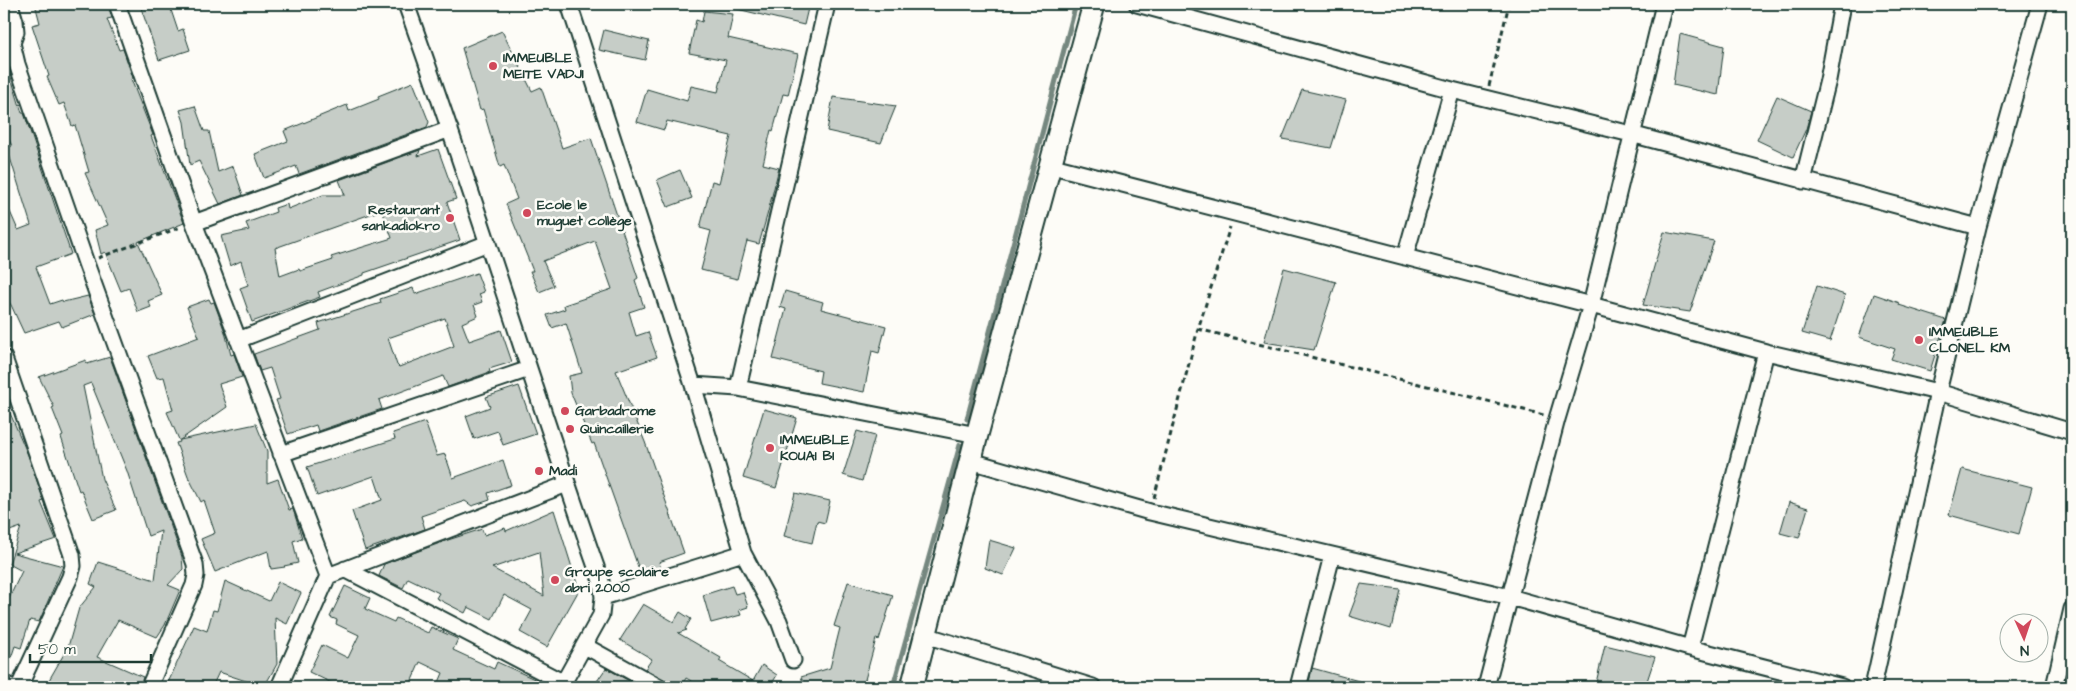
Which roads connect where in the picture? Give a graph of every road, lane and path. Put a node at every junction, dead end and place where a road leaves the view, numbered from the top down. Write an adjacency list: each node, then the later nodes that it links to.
1 (10, 4): 23 (street)
2 (116, 4): 19 (street)
3 (406, 4): 14 (street)
4 (569, 4): 30 (street)
5 (827, 4): 31 (street)
6 (1094, 4): 16 (street)
7 (1137, 4): 12 (street)
8 (1509, 4): 13 (path)
9 (1664, 4): 15 (street)
10 (1842, 4): 17 (street)
11 (2040, 4): 20 (street)
12 (1452, 90): 13 (street); 22 (street)
13 (1487, 98): 15 (street)
14 (450, 129): 19 (street); 21 (street)
15 (1631, 134): 17 (street); 24 (street)
16 (1049, 165): 18 (street); 35 (street)
17 (1803, 181): 20 (street)
18 (1234, 212): 22 (street); 25 (path)
19 (194, 223): 23 (path); 26 (street)
20 (1978, 226): 32 (street)
21 (488, 243): 26 (street); 29 (street)
22 (1405, 257): 24 (street)
23 (86, 263): 56 (street)
24 (1591, 305): 27 (street); 33 (street)
25 (1198, 329): 33 (path); 39 (path)
26 (238, 340): 36 (street)
27 (1766, 352): 32 (street); 49 (street)
28 (4, 358): 55 (street)
29 (529, 370): 36 (street); 38 (street)
30 (693, 384): 31 (street); 40 (street)
31 (738, 388): 35 (street)
32 (1938, 392): 34 (street); 63 (street)
33 (1557, 419): 45 (street)
34 (2072, 432)
35 (977, 434): 37 (street)
36 (281, 454): 43 (street)
37 (971, 461): 39 (street); 47 (street)
38 (567, 484): 42 (street); 44 (street)
39 (1150, 512): 41 (street)
40 (743, 553): 44 (street); 50 (street)
41 (1332, 556): 45 (street); 60 (street)
42 (345, 569): 43 (street); 52 (street)
43 (328, 576): 53 (street)
44 (603, 597): 48 (street)
45 (1510, 597): 49 (street); 61 (street)
46 (2072, 609): 64 (street)
47 (925, 634): 58 (street); 59 (street)
48 (586, 646): 52 (street); 57 (street)
49 (1690, 648): 62 (street)
50 (793, 660)
51 (4, 684): 54 (street)
52 (563, 685)
53 (284, 686)
54 (11, 687)
55 (20, 687)
56 (149, 687)
57 (659, 687)
58 (912, 687)
59 (1093, 687)
60 (1298, 687)
61 (1486, 687)
62 (1842, 687)
63 (1873, 687)
64 (2054, 687)

